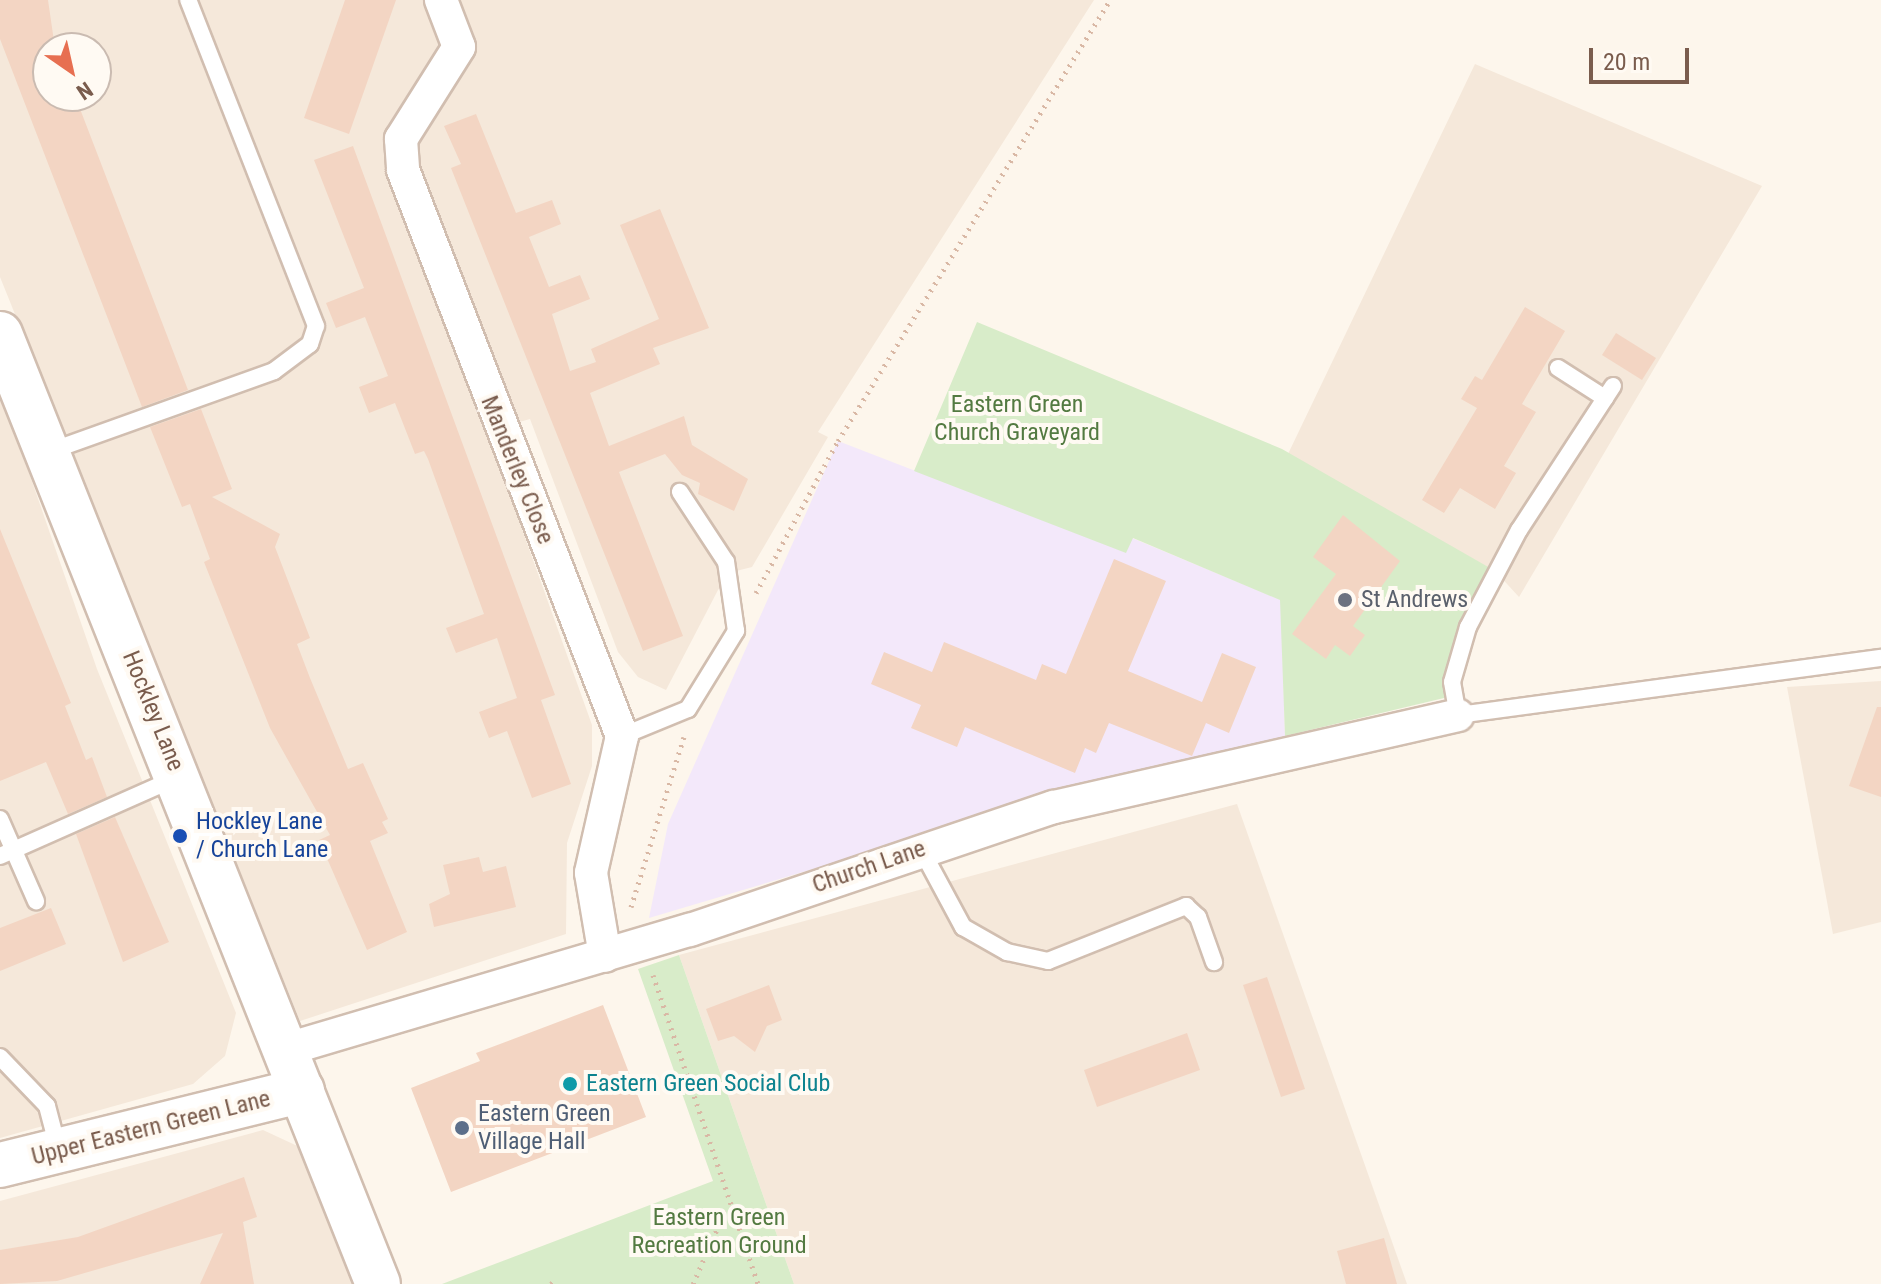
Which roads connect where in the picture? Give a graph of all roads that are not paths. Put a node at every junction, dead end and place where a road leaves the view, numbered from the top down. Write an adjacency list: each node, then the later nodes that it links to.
1 (188, 0): 5 (lane)
2 (441, 0): 9 (street, Manderley Close)
3 (0, 334): 5 (street, Hockley Lane)
4 (1558, 368): 8 (lane)
5 (48, 452): 10 (street, Hockley Lane)
6 (680, 492): 9 (lane)
7 (1881, 658): 8 (lane)
8 (1458, 715): 12 (street, Church Lane)
9 (622, 736): 15 (street)
10 (180, 777): 13 (lane); 17 (street, Hockley Lane)
11 (0, 819): 13 (lane)
12 (921, 848): 15 (street, Church Lane); 16 (lane)
13 (7, 853): 14 (lane)
14 (36, 901)
15 (605, 956): 17 (street, Church Lane)
16 (1214, 962)
17 (287, 1049): 19 (street, Hockley Lane)
18 (0, 1057): 20 (lane)
19 (302, 1090): 20 (street, Upper Eastern Green Lane); 22 (street, Hockley Lane)
20 (58, 1150): 21 (street, Upper Eastern Green Lane)
21 (0, 1165)
22 (378, 1284)

